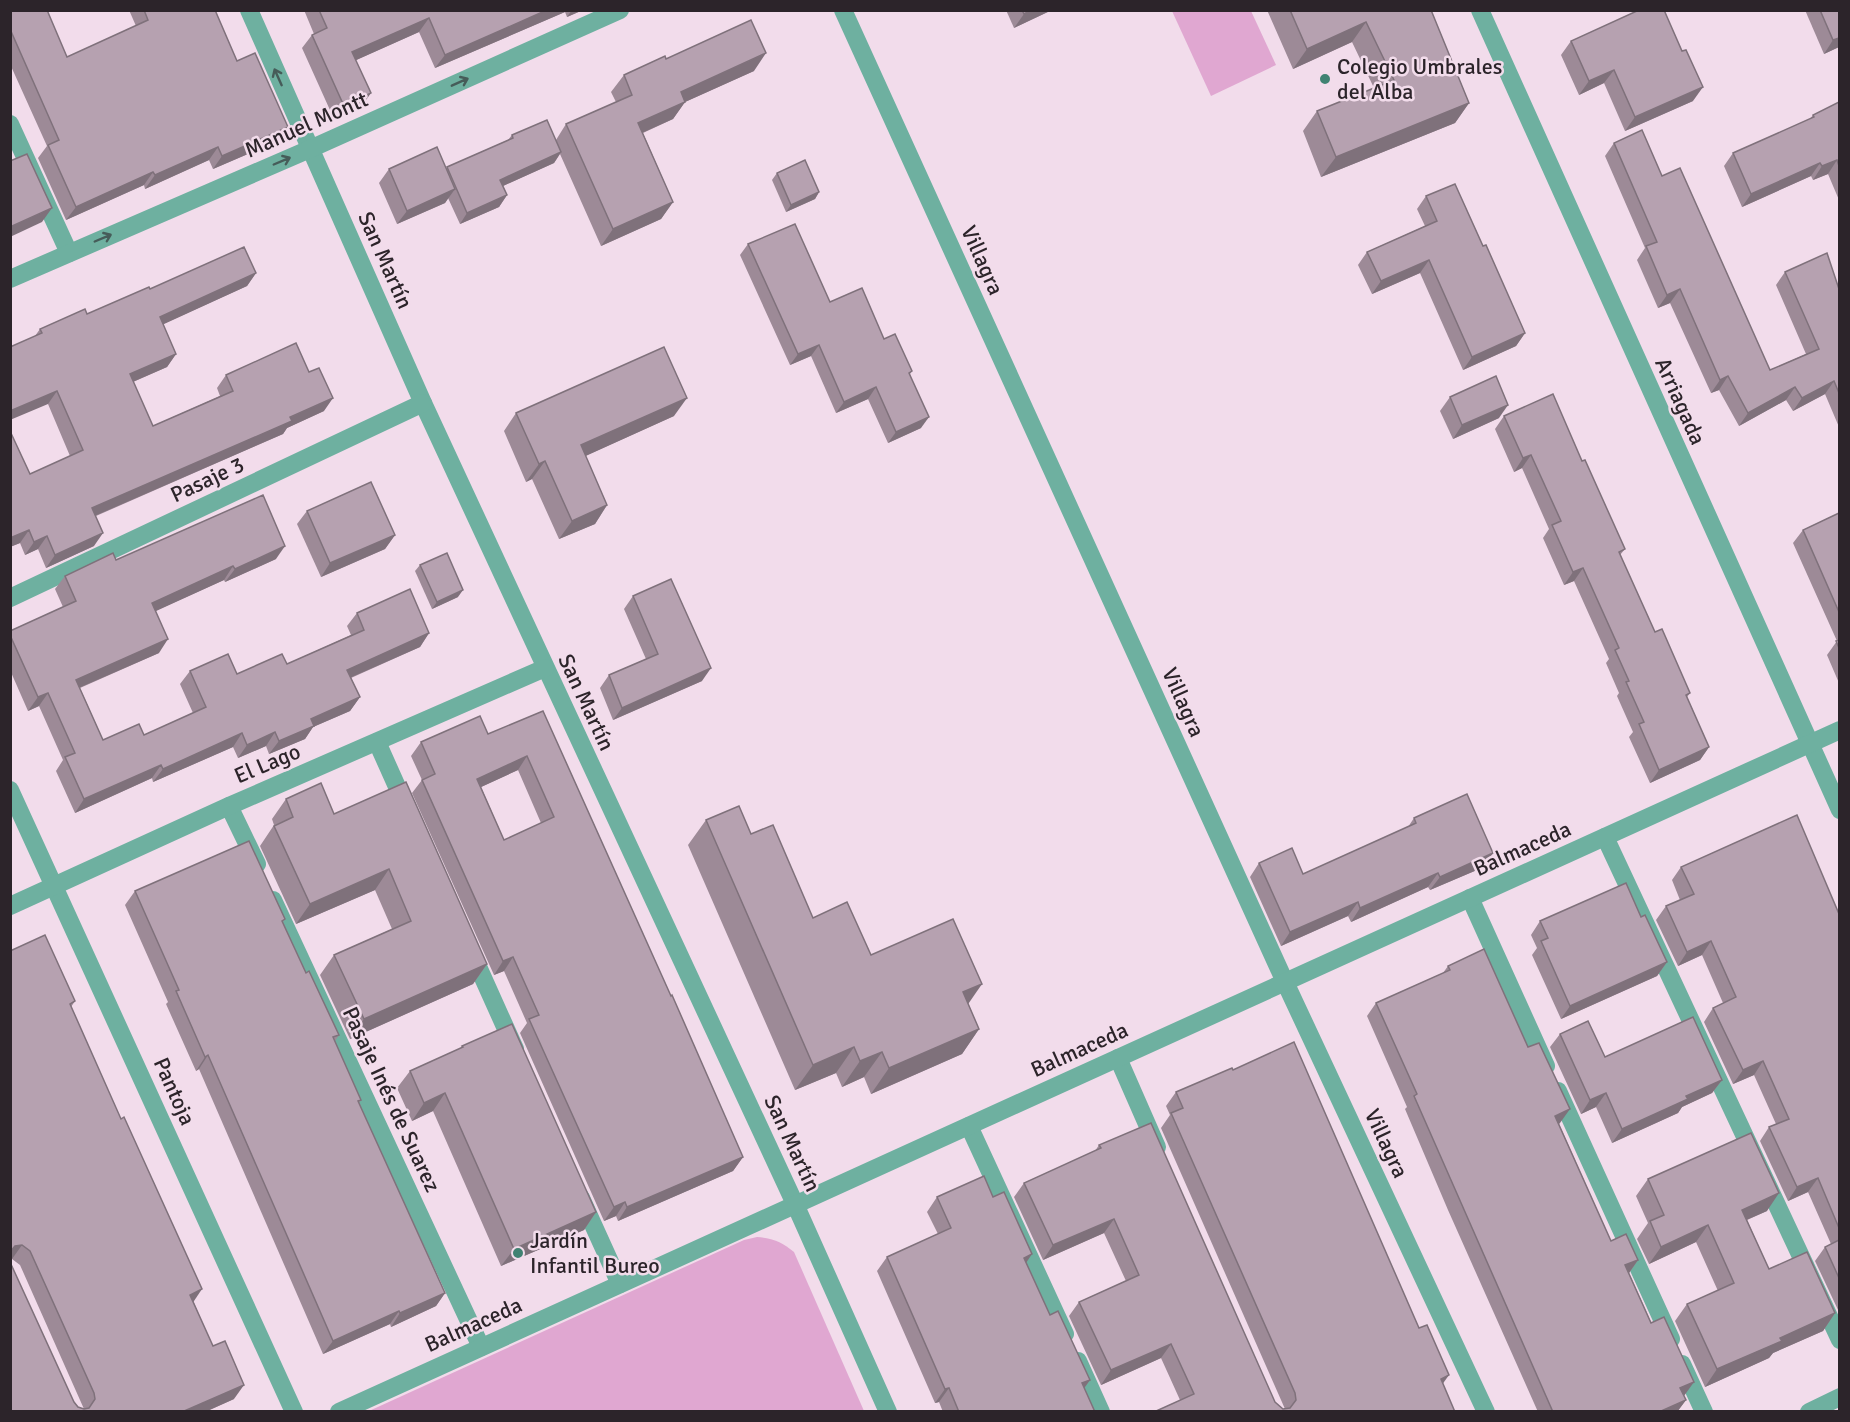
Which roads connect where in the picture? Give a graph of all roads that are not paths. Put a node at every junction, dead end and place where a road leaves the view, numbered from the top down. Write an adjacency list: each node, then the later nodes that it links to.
1 (249, 10): 6 (street, San Martín, one-way to 1)
2 (620, 10): 6 (street, Manuel Montt, one-way to 2)
3 (843, 10): 24 (street, Villagra)
4 (1480, 10): 14 (street, Arriagada)
5 (10, 124): 7 (street)
6 (310, 149): 7 (street, Manuel Montt, one-way to 6); 9 (street, San Martín)
7 (69, 253): 8 (street, Manuel Montt)
8 (10, 279)
9 (423, 403): 10 (street, Pasaje 3); 11 (street, San Martín)
10 (10, 598)
11 (545, 668): 13 (street, El Lago); 30 (street, San Martín)
12 (1839, 730): 14 (street, Balmaceda)
13 (377, 742): 16 (street, El Lago); 18 (street)
14 (1809, 744): 17 (street, Arriagada); 19 (street, Balmaceda)
15 (10, 790): 20 (street, Pantoja)
16 (229, 806): 20 (street, El Lago); 33 (street, Pasaje Inés de Suarez)
17 (1839, 810)
18 (416, 828)
19 (1605, 837): 21 (street, Balmaceda); 32 (street)
20 (56, 886): 22 (street, El Lago); 35 (street, Pantoja)
21 (1470, 898): 24 (street, Balmaceda); 40 (street)
22 (10, 906)
23 (465, 937): 26 (street)
24 (1285, 982): 25 (street, Balmaceda); 39 (street, Villagra)
25 (1118, 1058): 27 (street, Balmaceda); 28 (street)
26 (523, 1067)
27 (969, 1126): 30 (street, Balmaceda); 38 (street)
28 (1166, 1165)
29 (576, 1186): 31 (street)
30 (795, 1204): 31 (street, Balmaceda); 37 (street, San Martín)
31 (620, 1284): 33 (street, Balmaceda)
32 (1839, 1340)
33 (481, 1347): 36 (street, Balmaceda)
34 (1839, 1397): 41 (street)
35 (294, 1412)
36 (339, 1412)
37 (888, 1412)
38 (1101, 1412)
39 (1486, 1412)
40 (1704, 1412)
41 (1809, 1412)

